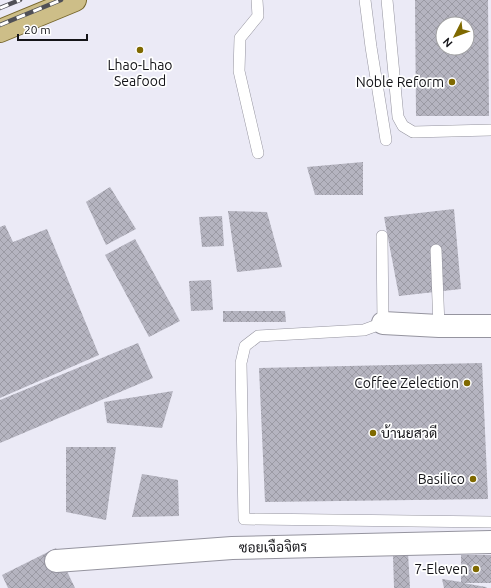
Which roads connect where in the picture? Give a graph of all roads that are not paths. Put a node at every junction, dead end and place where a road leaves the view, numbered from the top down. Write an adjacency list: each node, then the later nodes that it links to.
1 (75, 0): 5 (main road)
2 (257, 0): 8 (lane)
3 (365, 0): 7 (lane)
4 (387, 0): 6 (lane)
5 (0, 31)
6 (491, 130)
7 (386, 140)
8 (258, 153)
9 (382, 236): 11 (lane)
10 (436, 250): 12 (lane)
11 (383, 323): 12 (street); 14 (lane)
12 (439, 326): 13 (street)
13 (491, 326)
14 (491, 522)
15 (491, 542): 16 (street, ซอยเจือจิตร)
16 (56, 561)

